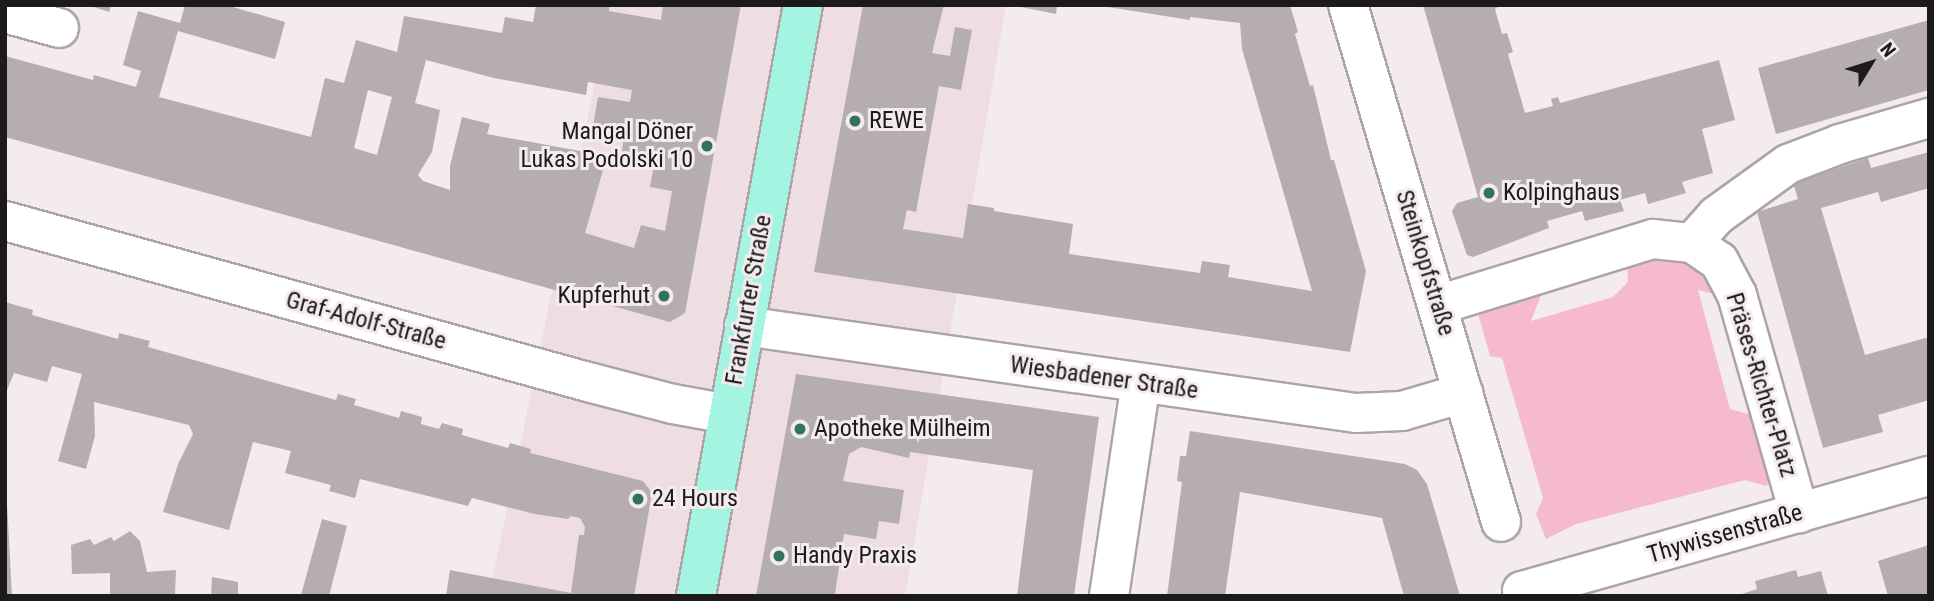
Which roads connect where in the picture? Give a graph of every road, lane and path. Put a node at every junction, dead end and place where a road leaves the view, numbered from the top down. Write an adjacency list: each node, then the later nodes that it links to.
1 (803, 5): 9 (main road, Frankfurter Straße)
2 (1348, 5): 8 (street, Steinkopfstraße)
3 (5, 13): 4 (street)
4 (59, 28)
5 (1929, 118): 7 (street)
6 (5, 221): 12 (street, Graf-Adolf-Straße)
7 (1692, 243): 8 (street, Präses-Richter-Platz); 14 (street, Präses-Richter-Platz)
8 (1438, 304): 11 (street, Steinkopfstraße)
9 (744, 326): 10 (street, Wiesbadener Straße); 12 (main road, Frankfurter Straße)
10 (1141, 383): 11 (street, Wiesbadener Straße); 18 (street)
11 (1463, 393): 15 (street, Steinkopfstraße)
12 (729, 414): 17 (main road, Frankfurter Straße)
13 (1929, 476): 14 (street, Thywissenstraße)
14 (1799, 513): 16 (street, Thywissenstraße)
15 (1501, 522)
16 (1522, 594)
17 (696, 596)
18 (1109, 596)

